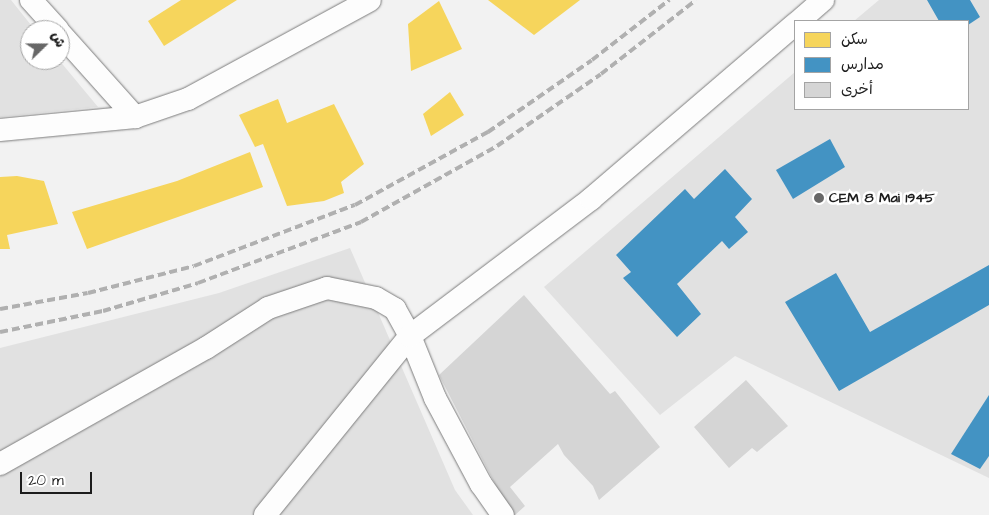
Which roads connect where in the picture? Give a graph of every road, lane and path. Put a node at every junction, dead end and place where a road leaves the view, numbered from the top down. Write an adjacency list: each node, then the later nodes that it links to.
1 (31, 0): 4 (street)
2 (370, 0): 8 (street)
3 (824, 0): 5 (street)
4 (49, 20)
5 (800, 20)
6 (794, 25): 10 (street)
7 (70, 43): 8 (street)
8 (135, 117): 9 (street)
9 (0, 130)
10 (410, 336): 11 (street); 12 (street); 13 (street)
11 (0, 464)
12 (265, 515)
13 (503, 515)

